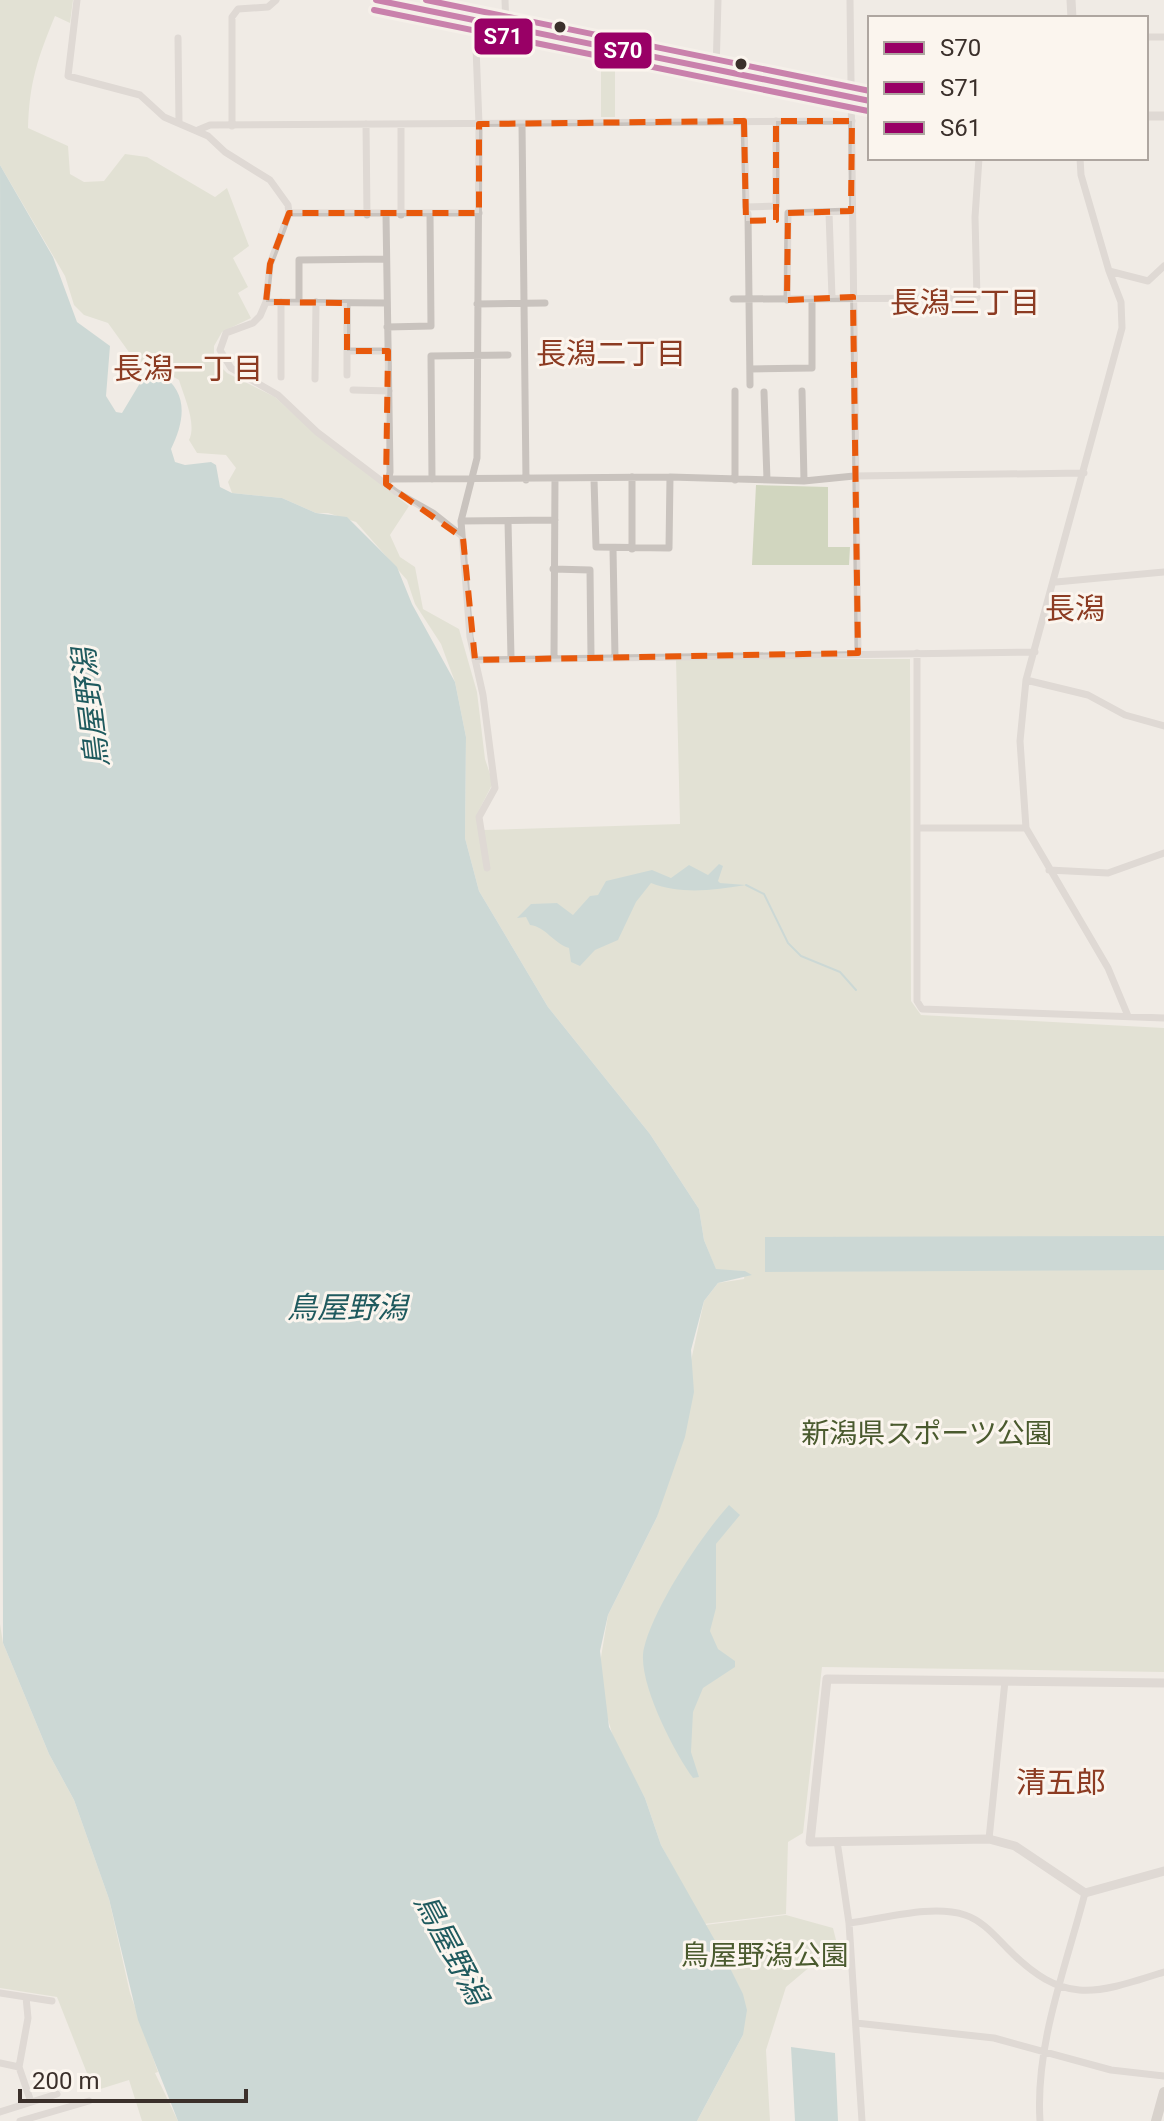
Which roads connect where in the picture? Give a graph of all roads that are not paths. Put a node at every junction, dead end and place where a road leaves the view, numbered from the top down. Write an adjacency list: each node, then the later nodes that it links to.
1 (77, 0): 16 (street)
2 (276, 0): 21 (street)
3 (376, 0): 7 (street)
4 (505, 0): 8 (street)
5 (718, 0): 10 (street)
6 (850, 0): 11 (street)
7 (475, 22): 8 (street); 19 (street)
8 (506, 28): 10 (street)
9 (178, 38): 16 (street)
10 (716, 72): 11 (street)
11 (851, 97): 12 (street); 15 (street)
12 (868, 101)
13 (744, 121): 14 (street); 14 (street); 20 (street)
14 (776, 121): 15 (street)
15 (852, 121): 25 (street)
16 (179, 123): 22 (street)
17 (366, 124): 18 (street); 21 (street); 31 (street)
18 (401, 124): 19 (street); 33 (street)
19 (479, 124): 20 (street); 27 (street)
20 (522, 124): 49 (street)
21 (232, 126): 22 (street)
22 (198, 130): 26 (street)
23 (979, 160): 38 (street)
24 (1080, 160): 36 (street)
25 (851, 211): 28 (street); 38 (street)
26 (289, 213): 31 (street); 43 (street)
27 (479, 213): 29 (street); 51 (street)
28 (829, 213): 37 (street); 42 (street)
29 (430, 214): 33 (street); 52 (street)
30 (748, 214): 41 (street)
31 (367, 215): 32 (street)
32 (386, 215): 33 (street); 34 (street)
33 (401, 215)
34 (386, 259): 45 (street); 48 (street)
35 (1164, 266): 36 (street)
36 (1109, 271): 67 (street)
37 (832, 297): 38 (street); 40 (street)
38 (853, 297): 68 (street)
39 (733, 299): 41 (street)
40 (812, 299): 42 (street); 57 (street)
41 (750, 300): 42 (street); 57 (street)
42 (787, 300)
43 (266, 302): 44 (street); 79 (street)
44 (281, 302): 45 (street); 59 (street)
45 (299, 302): 46 (street)
46 (316, 302): 47 (street); 60 (street)
47 (347, 303): 48 (street); 53 (street)
48 (386, 303): 52 (street)
49 (523, 303): 50 (street); 51 (street); 75 (street)
50 (545, 303)
51 (477, 304): 55 (street)
52 (387, 327): 54 (street)
53 (347, 351): 54 (street); 58 (street)
54 (388, 351): 63 (street)
55 (477, 355): 56 (street); 72 (street); 73 (street)
56 (508, 355)
57 (750, 369): 61 (street)
58 (347, 375)
59 (281, 377)
60 (315, 379)
61 (750, 385)
62 (353, 390): 63 (street)
63 (389, 391): 79 (street)
64 (735, 391): 76 (street)
65 (802, 391): 78 (street)
66 (764, 392): 77 (street)
67 (1084, 473): 68 (street); 88 (street)
68 (854, 476): 78 (street); 90 (street)
69 (632, 477): 70 (street); 74 (street); 85 (street)
70 (670, 477): 76 (street); 85 (street)
71 (555, 478): 74 (street); 75 (street); 80 (street)
72 (432, 479): 73 (street); 79 (street)
73 (474, 479): 75 (street); 81 (street)
74 (594, 479): 84 (street)
75 (526, 480)
76 (735, 480): 77 (street)
77 (767, 480): 78 (street)
78 (804, 481)
79 (388, 482): 83 (street)
80 (555, 520): 82 (street); 86 (street)
81 (461, 521): 82 (street); 83 (street)
82 (508, 521): 94 (street)
83 (463, 538): 96 (street)
84 (613, 549): 85 (street); 93 (street)
85 (632, 549)
86 (553, 569): 92 (street); 95 (street)
87 (1164, 572): 88 (street)
88 (1056, 582): 89 (street)
89 (1035, 652): 91 (street); 97 (street)
90 (858, 653): 91 (street); 93 (street)
91 (917, 653): 104 (street)
92 (591, 657): 93 (street); 95 (street)
93 (615, 657)
94 (511, 658): 95 (street); 96 (street)
95 (554, 659)
96 (475, 660): 102 (street)
97 (1026, 680): 98 (street); 100 (street)
98 (1164, 726)
99 (922, 828): 100 (street)
100 (1026, 828): 103 (street)
101 (1164, 853): 103 (street)
102 (487, 868)
103 (1049, 870): 104 (street)
104 (1128, 1016): 105 (street)
105 (1164, 1018)
106 (1005, 1681): 107 (street); 108 (street); 109 (street)
107 (1164, 1683)
108 (989, 1839): 109 (street); 111 (street)
109 (837, 1841): 112 (street)
110 (1164, 1871): 111 (street)
111 (1085, 1893): 114 (street)
112 (849, 1923): 114 (street); 118 (street)
113 (1164, 1972): 114 (street)
114 (1061, 1987): 119 (street)
115 (0, 1993): 116 (street)
116 (26, 1997): 117 (street); 121 (street)
117 (52, 2001)
118 (856, 2023): 119 (street); 129 (street)
119 (1043, 2052): 122 (street); 130 (street)
120 (0, 2063): 121 (street)
121 (19, 2067): 126 (street)
122 (1164, 2076)
123 (1164, 2092): 131 (main road)
124 (57, 2094): 126 (street)
125 (89, 2101): 128 (street)
126 (31, 2102): 127 (street)
127 (0, 2112)
128 (20, 2121)
129 (862, 2121)
130 (1040, 2121)
131 (1156, 2121)

